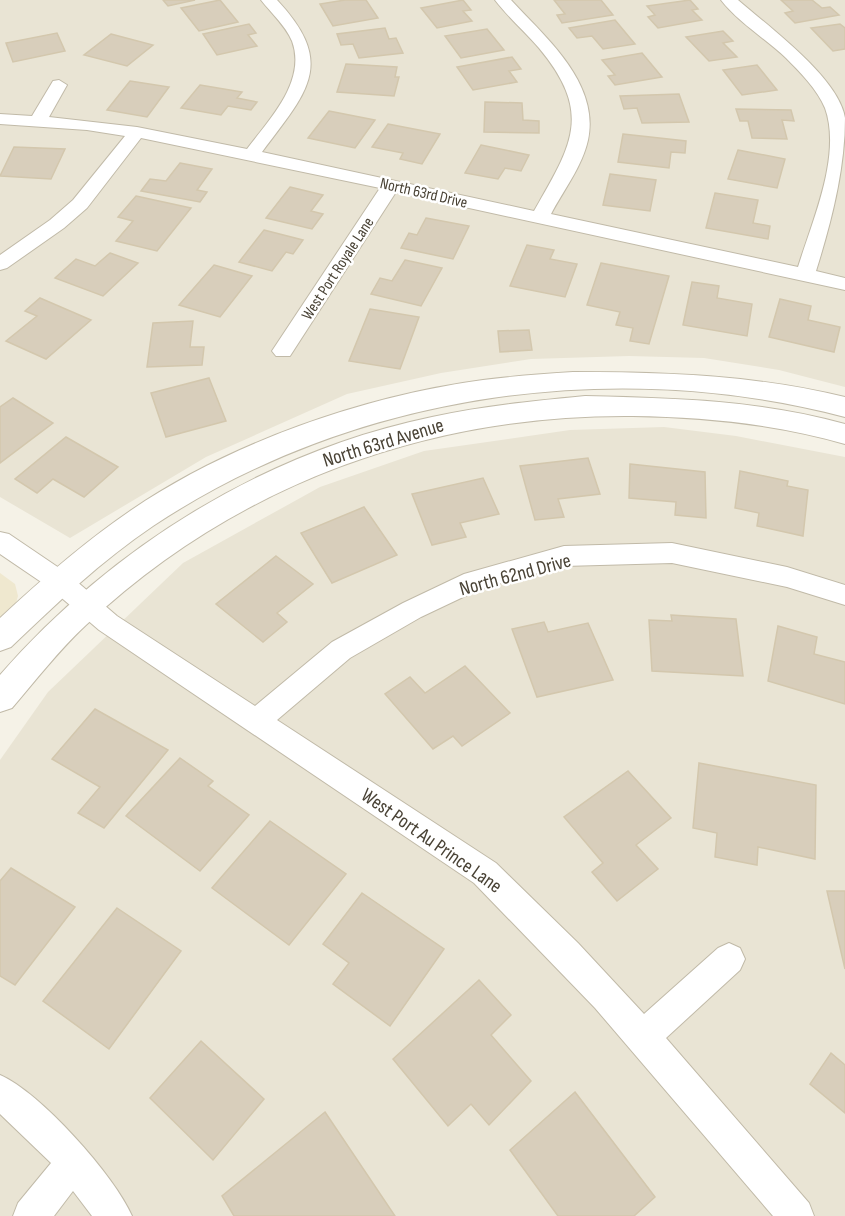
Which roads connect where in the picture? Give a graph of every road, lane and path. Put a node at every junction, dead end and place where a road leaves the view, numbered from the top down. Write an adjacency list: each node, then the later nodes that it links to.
1 (269, 0): 8 (street)
2 (503, 0): 10 (street)
3 (729, 0): 12 (street)
4 (58, 85): 6 (street)
5 (0, 119): 6 (street, North 63rd Drive)
6 (38, 121): 7 (street, North 63rd Drive)
7 (137, 132): 8 (street, North 63rd Drive); 11 (street)
8 (251, 155): 9 (street, North 63rd Drive)
9 (391, 185): 10 (street, North 63rd Drive); 14 (street, West Port Royale Lane)
10 (539, 218): 12 (street, North 63rd Drive)
11 (0, 264)
12 (805, 275): 13 (street, North 63rd Drive)
13 (845, 284)
14 (283, 351)
15 (845, 407): 18 (street, North 63rd Avenue)
16 (845, 434): 20 (street, North 63rd Avenue)
17 (0, 542): 18 (street, West Port Au Prince Lane)
18 (59, 581): 20 (street, West Port Au Prince Lane); 21 (street, North 63rd Avenue)
19 (845, 595): 23 (street, North 62nd Drive)
20 (85, 606): 22 (street, North 63rd Avenue); 23 (street, West Port Au Prince Lane)
21 (0, 638)
22 (0, 698)
23 (256, 721): 25 (street, West Port Au Prince Lane)
24 (729, 959): 25 (street)
25 (644, 1037): 30 (street, West Port Au Prince Lane)
26 (0, 1092): 27 (street)
27 (74, 1162): 28 (street); 29 (street)
28 (31, 1216)
29 (114, 1216)
30 (796, 1216)

